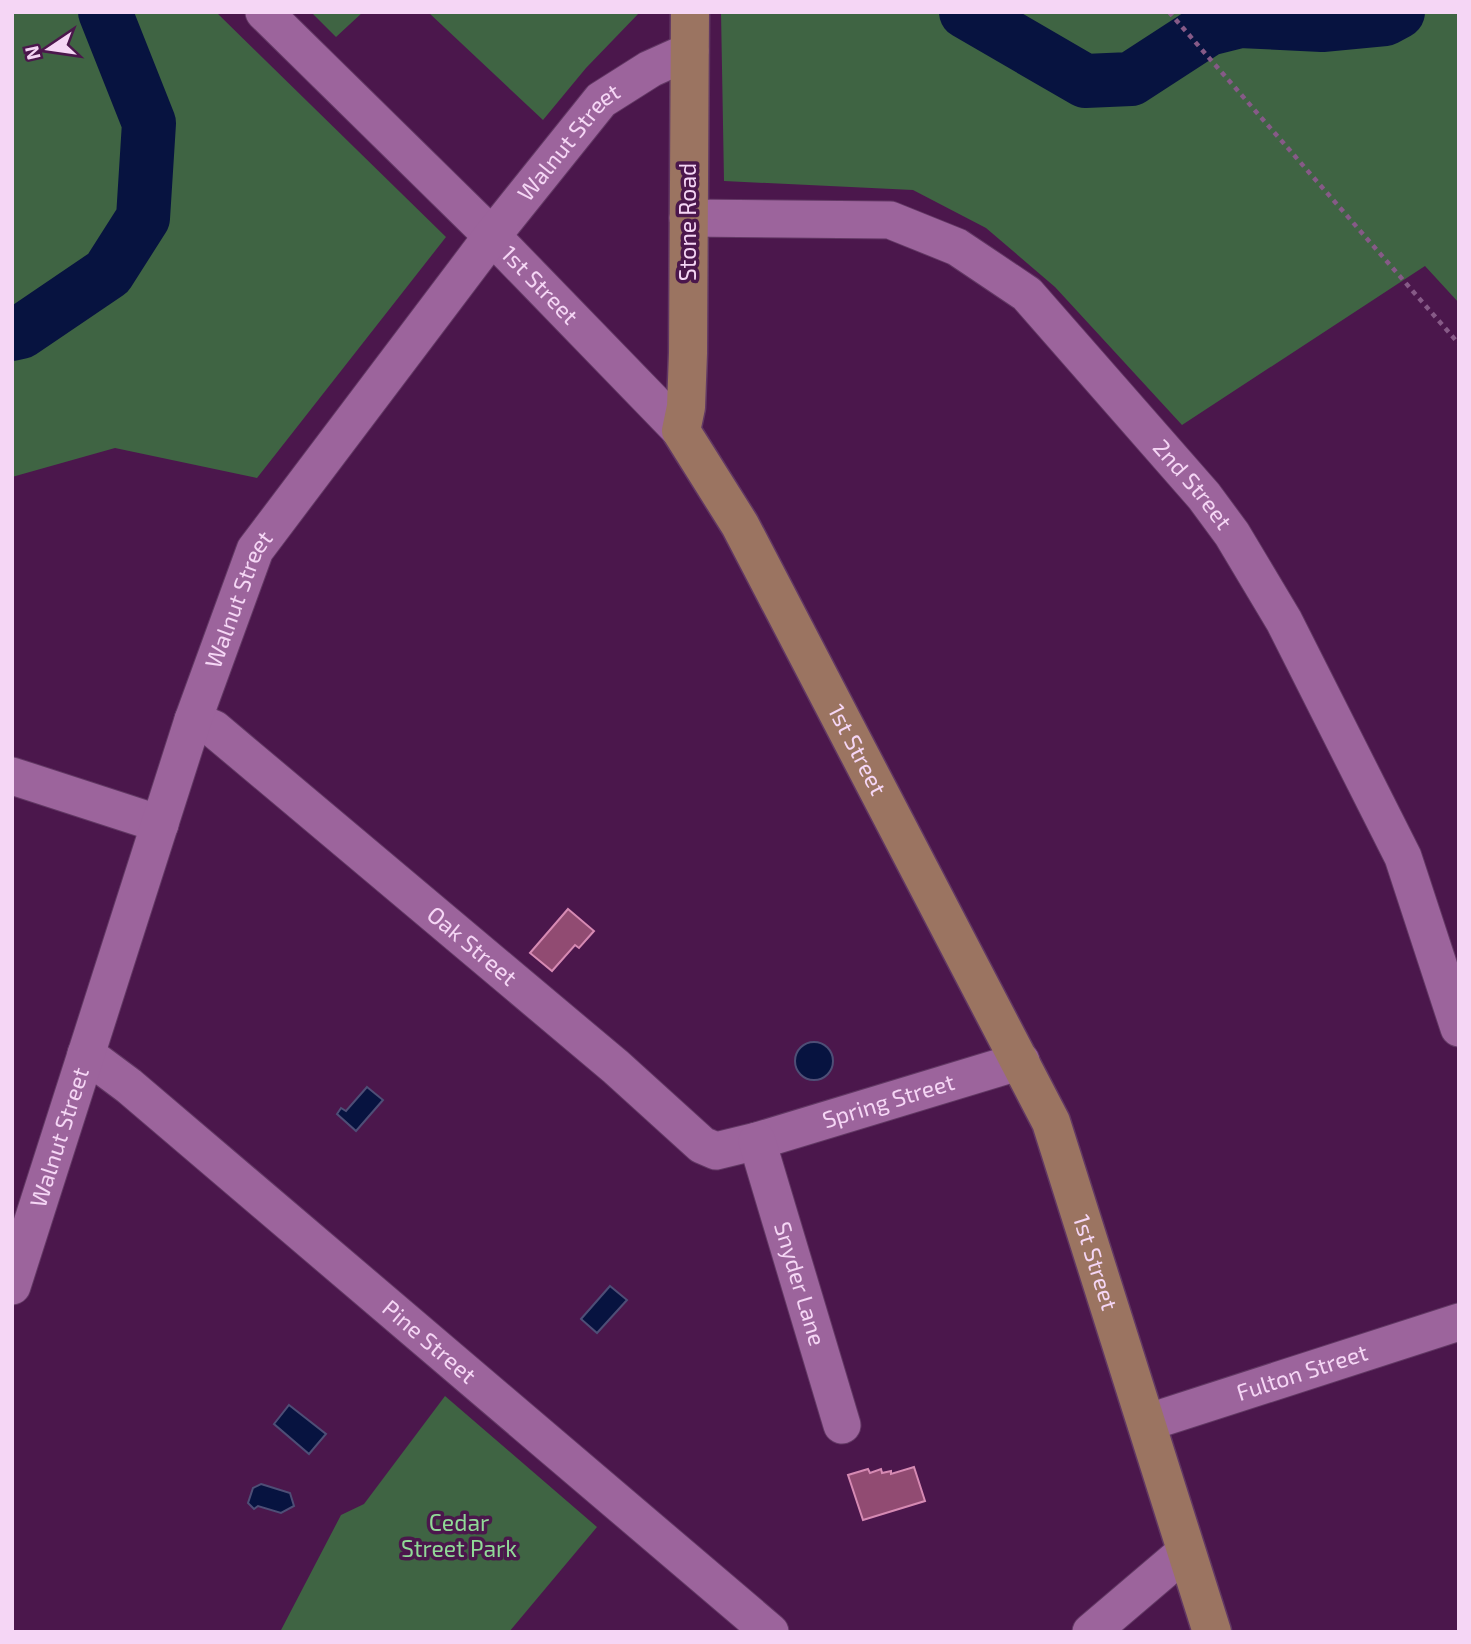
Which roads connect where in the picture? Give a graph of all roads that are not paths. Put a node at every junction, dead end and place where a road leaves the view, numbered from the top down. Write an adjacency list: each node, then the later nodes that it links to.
1 (264, 12): 5 (street, 1st Street)
2 (690, 12): 3 (main road, Stone Road)
3 (690, 51): 4 (main road, Stone Road); 5 (street, Walnut Street)
4 (688, 218): 6 (main road, Stone Road); 10 (street, 2nd Street)
5 (492, 236): 6 (street, 1st Street); 7 (street, Walnut Street)
6 (681, 431): 12 (main road, 1st Street)
7 (193, 720): 9 (street, Walnut Street); 13 (street, Oak Street)
8 (12, 776): 9 (street)
9 (160, 824): 11 (street, Walnut Street)
10 (1459, 1028)
11 (86, 1054): 14 (street, Walnut Street); 19 (street, Pine Street)
12 (1021, 1061): 13 (street, Spring Street); 16 (main road, 1st Street)
13 (757, 1141): 17 (street, Snyder Lane)
14 (12, 1286)
15 (1459, 1322): 16 (street, Fulton Street)
16 (1146, 1423): 18 (main road, 1st Street)
17 (842, 1426)
18 (1185, 1552): 20 (street); 21 (main road, 1st Street)
19 (770, 1632)
20 (1091, 1632)
21 (1212, 1632)

